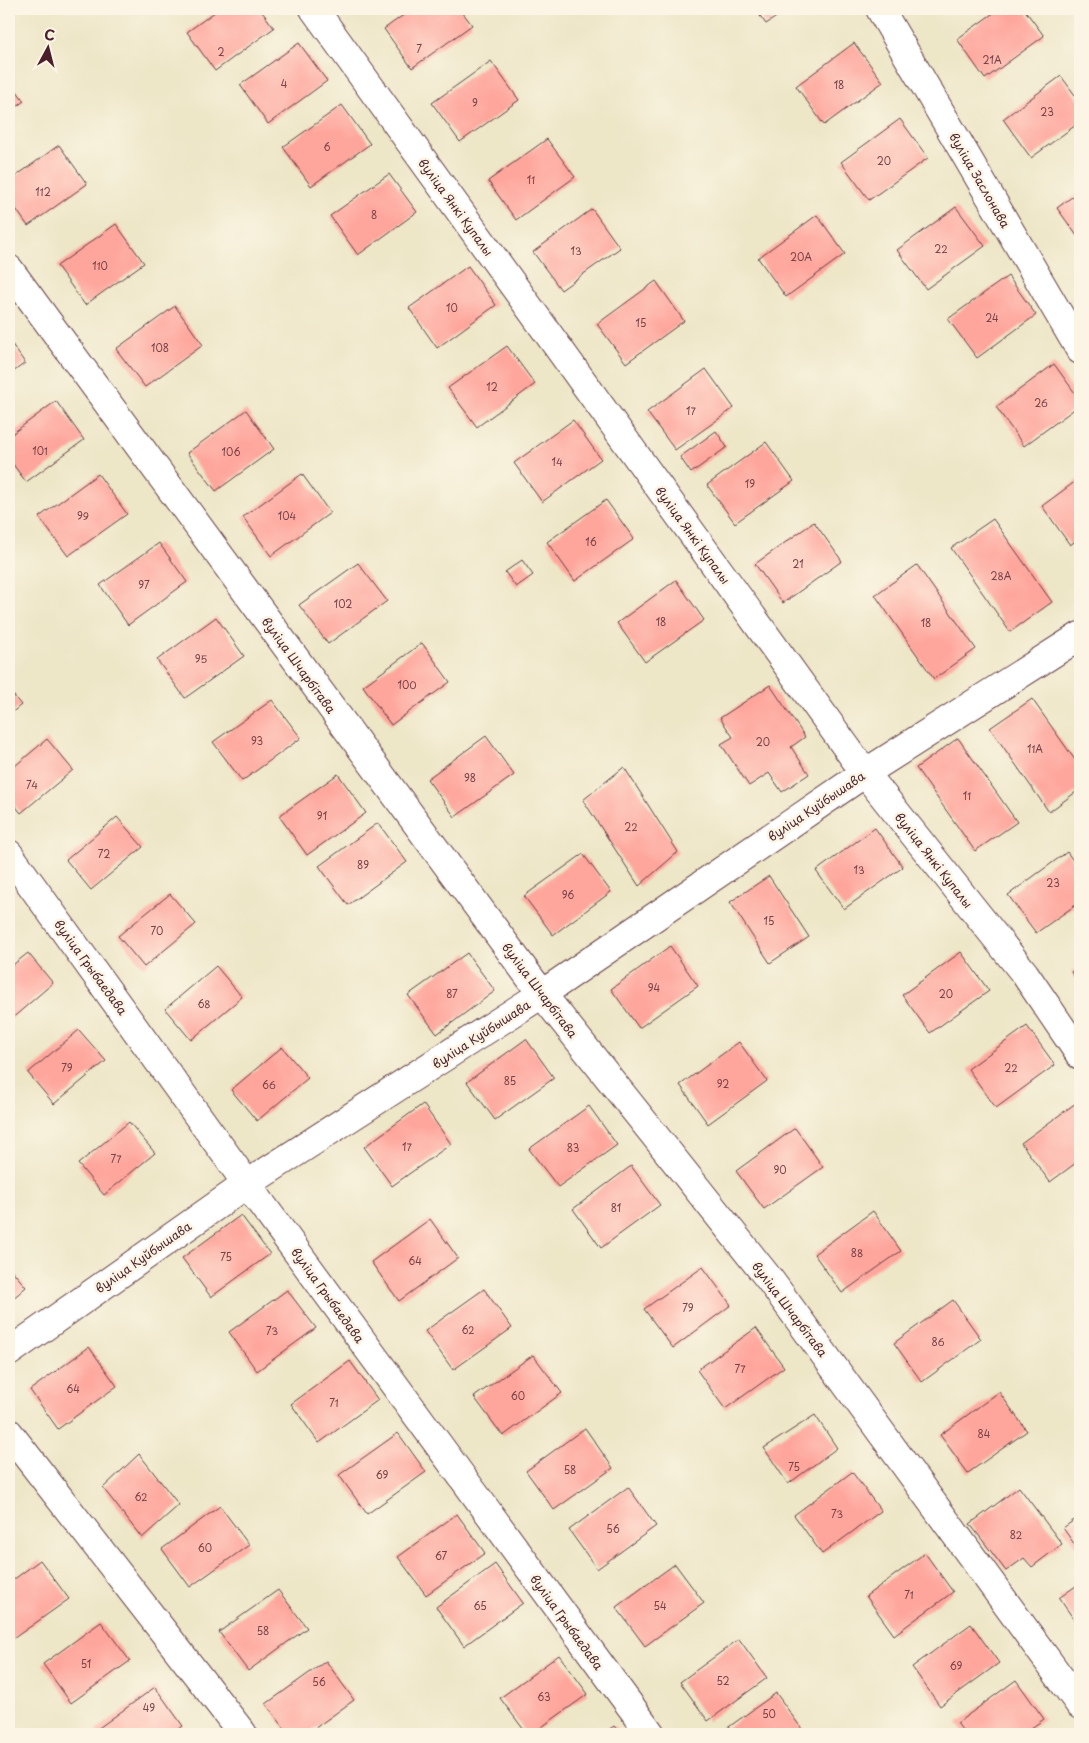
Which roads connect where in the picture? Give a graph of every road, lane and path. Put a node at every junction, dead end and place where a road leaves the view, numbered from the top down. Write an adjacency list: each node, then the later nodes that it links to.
1 (314, 9): 6 (street, вуліца Янкі Купалы)
2 (880, 9): 4 (street, вуліца Заслонава)
3 (9, 269): 8 (street, вуліца Шчарбітава)
4 (1080, 350)
5 (1080, 636): 6 (street, вуліца Куйбышава)
6 (865, 773): 8 (street, вуліца Куйбышава); 9 (street, вуліца Янкі Купалы)
7 (9, 854): 10 (street, вуліца Грыбаедава)
8 (542, 994): 10 (street, вуліца Куйбышава); 13 (street, вуліца Шчарбітава)
9 (1080, 1055)
10 (247, 1184): 11 (street, вуліца Куйбышава); 15 (street, вуліца Грыбаедава)
11 (9, 1352)
12 (9, 1433): 14 (street)
13 (1080, 1705)
14 (243, 1734)
15 (651, 1734)

